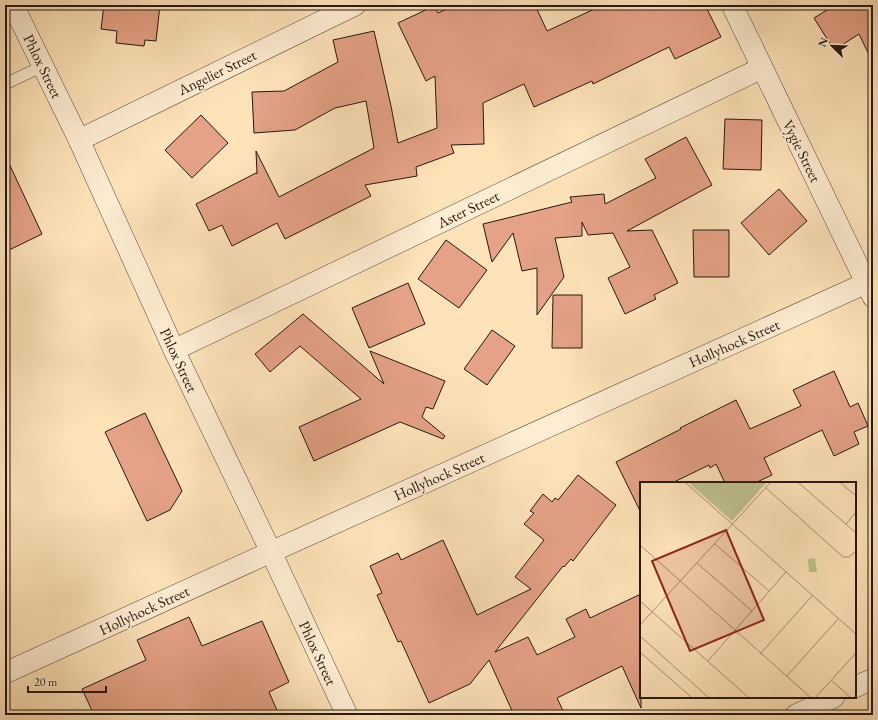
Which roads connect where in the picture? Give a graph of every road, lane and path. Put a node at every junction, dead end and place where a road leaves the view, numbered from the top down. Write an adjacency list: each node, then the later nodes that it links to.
1 (13, 5): 4 (street, Phlox Street)
2 (355, 5): 7 (street, Angelier Street)
3 (732, 5): 5 (street, Vygie Street)
4 (43, 66): 6 (lane); 7 (street, Phlox Street)
5 (762, 68): 8 (street, Vygie Street); 9 (street, Aster Street)
6 (5, 84)
7 (79, 140): 9 (street, Phlox Street)
8 (871, 287): 10 (street, Hollyhock Street)
9 (174, 350): 10 (street, Phlox Street)
10 (271, 552): 11 (street, Hollyhock Street); 15 (street, Phlox Street)
11 (5, 673)
12 (873, 679): 13 (street)
13 (856, 687)
14 (832, 698): 16 (street)
15 (347, 715)
16 (796, 715)

